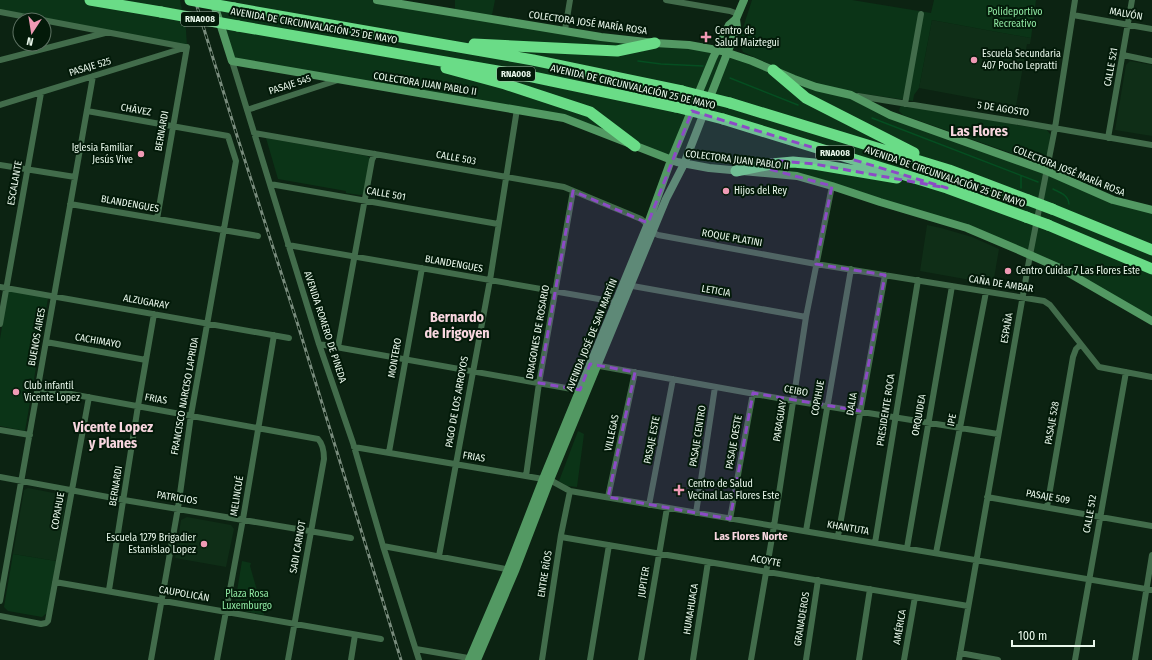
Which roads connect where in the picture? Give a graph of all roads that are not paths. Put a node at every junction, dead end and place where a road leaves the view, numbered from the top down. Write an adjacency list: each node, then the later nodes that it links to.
1 (90, 0): 21 (highway, AVENIDA DE CIRCUNVALACIÓN 25 DE MAYO / RNA008, bridge)
2 (190, 0): 19 (highway, AVENIDA DE CIRCUNVALACIÓN 25 DE MAYO / RNA008, bridge)
3 (213, 0): 27 (main road, AVENIDA ROMERO DE PINEDA)
4 (377, 0): 10 (main road, COLECTORA JOSÉ MARÍA ROSA)
5 (570, 0): 17 (street)
6 (666, 0): 14 (street)
7 (744, 0): 14 (main road, AVENIDA JOSÉ DE SAN MARTÍN)
8 (1075, 0): 13 (street, ESPAÑA)
9 (1132, 0): 15 (street, CALLE 521)
10 (390, 1): 17 (main road, COLECTORA JOSÉ MARÍA ROSA)
11 (0, 12): 18 (street)
12 (921, 14): 34 (street)
13 (1073, 15): 15 (street, MALVÓN); 40 (street, ESPAÑA)
14 (737, 16): 23 (main road, AVENIDA JOSÉ DE SAN MARTÍN); 24 (main road, AVENIDA JOSÉ DE SAN MARTÍN)
15 (1128, 25): 16 (street, MALVÓN); 25 (street, CALLE 521)
16 (1152, 29)
17 (565, 30): 20 (main road, COLECTORA JOSÉ MARÍA ROSA)
18 (108, 32): 22 (street); 26 (street)
19 (418, 40): 20 (highway); 51 (highway, AVENIDA DE CIRCUNVALACIÓN 25 DE MAYO / RNA008, bridge)
20 (655, 43): 23 (main road, COLECTORA JOSÉ MARÍA ROSA)
21 (355, 45): 45 (highway, RNA008); 58 (highway, AVENIDA DE CIRCUNVALACIÓN 25 DE MAYO / RNA008, bridge)
22 (187, 47): 30 (street, PASAJE 525); 39 (street, BERNARDI)
23 (718, 50): 24 (main road, COLECTORA JOSÉ MARÍA ROSA); 47 (main road, AVENIDA JOSÉ DE SAN MARTÍN)
24 (728, 52): 29 (main road, COLECTORA JOSÉ MARÍA ROSA); 48 (main road, AVENIDA JOSÉ DE SAN MARTÍN)
25 (1123, 55): 28 (street); 43 (street, CALLE 521)
26 (0, 60)
27 (232, 61): 31 (main road, COLECTORA JUAN PABLO II); 37 (street, AVENIDA ROMERO DE PINEDA)
28 (1152, 61)
29 (773, 70): 33 (main road, COLECTORA JOSÉ MARÍA ROSA); 51 (highway)
30 (93, 76): 32 (street, PASAJE 525); 38 (street, BUENOS AIRES)
31 (340, 80): 36 (main road, COLECTORA JUAN PABLO II); 37 (street, PASAJE 545)
32 (41, 93): 35 (street, PASAJE 525); 50 (street, ESCALANTE)
33 (851, 95): 34 (street, 5 DE AGOSTO); 53 (main road, COLECTORA JOSÉ MARÍA ROSA)
34 (905, 104): 40 (street, 5 DE AGOSTO)
35 (0, 105)
36 (517, 109): 45 (main road, COLECTORA JUAN PABLO II); 55 (street, PAGO DE LOS ARROYOS)
37 (246, 110): 41 (street, AVENIDA ROMERO DE PINEDA)
38 (87, 111): 39 (street, CHÁVEZ); 54 (street, BUENOS AIRES)
39 (173, 126): 42 (street, CHÁVEZ); 63 (street, BERNARDI)
40 (1055, 128): 43 (street, 5 DE AGOSTO); 53 (street, ESPAÑA)
41 (254, 133): 46 (street, CALLE 503); 56 (street, AVENIDA ROMERO DE PINEDA)
42 (228, 136): 66 (street, FRANCISCO NARCISO LAPRIDA)
43 (1108, 138): 44 (street, 5 DE AGOSTO)
44 (1152, 145)
45 (635, 146): 47 (main road, COLECTORA JUAN PABLO II)
46 (375, 154): 55 (street, CALLE 503); 60 (street)
47 (671, 160): 48 (main road, COLECTORA JUAN PABLO II); 65 (main road, AVENIDA JOSÉ DE SAN MARTÍN)
48 (684, 164): 52 (main road, COLECTORA JUAN PABLO II); 65 (main road, AVENIDA JOSÉ DE SAN MARTÍN)
49 (0, 166): 50 (street)
50 (27, 170): 54 (street); 81 (street, ESCALANTE)
51 (949, 170): 69 (highway, AVENIDA DE CIRCUNVALACIÓN 25 DE MAYO / RNA008, bridge)
52 (736, 171): 57 (main road, COLECTORA JUAN PABLO II); 58 (highway)
53 (1047, 171): 62 (main road, COLECTORA JOSÉ MARÍA ROSA); 70 (street, ESPAÑA)
54 (75, 177): 61 (street, BUENOS AIRES)
55 (506, 177): 59 (street, CALLE 503); 64 (street, PAGO DE LOS ARROYOS)
56 (270, 184): 60 (street, CALLE 501); 68 (street, AVENIDA ROMERO DE PINEDA)
57 (832, 186): 70 (main road, COLECTORA JUAN PABLO II); 72 (street, PARAGUAY)
58 (947, 188): 75 (highway, AVENIDA DE CIRCUNVALACIÓN 25 DE MAYO / RNA008, bridge)
59 (573, 191): 65 (street, CALLE 503); 82 (street, DRAGONES DE ROSARIO)
60 (365, 201): 64 (street, CALLE 501); 71 (street)
61 (70, 204): 63 (street, BLANDENGUES); 84 (street, BUENOS AIRES)
62 (1152, 210)
63 (157, 219): 66 (street, BLANDENGUES)
64 (498, 224): 77 (street, PAGO DE LOS ARROYOS)
65 (650, 229): 72 (street, ROQUE PLATINI); 79 (main road, AVENIDA JOSÉ DE SAN MARTÍN)
66 (224, 230): 67 (street, BLANDENGUES); 90 (street, FRANCISCO NARCISO LAPRIDA)
67 (258, 236)
68 (288, 245): 71 (street, BLANDENGUES); 95 (street, AVENIDA ROMERO DE PINEDA)
69 (1152, 250)
70 (1030, 255): 85 (street, ESPAÑA); 89 (main road, COLECTORA JUAN PABLO II)
71 (354, 256): 73 (street, BLANDENGUES); 97 (street)
72 (816, 264): 74 (street, CAÑA DE AMBAR); 88 (street, PARAGUAY)
73 (422, 268): 77 (street, BLANDENGUES); 98 (street, MONTERO)
74 (851, 269): 76 (street, CAÑA DE AMBAR); 114 (street, COPIHUE)
75 (1152, 269)
76 (885, 275): 78 (street, CAÑA DE AMBAR); 115 (street, DALIA)
77 (490, 280): 82 (street, BLANDENGUES); 101 (street, PAGO DE LOS ARROYOS)
78 (918, 280): 80 (street, CAÑA DE AMBAR); 117 (street, PRESIDENTE ROCA)
79 (627, 285): 86 (main road, AVENIDA JOSÉ DE SAN MARTÍN); 88 (street, LETICIA); 100 (main road, AVENIDA JOSÉ DE SAN MARTÍN)
80 (952, 286): 83 (street, CAÑA DE AMBAR); 118 (street, ORQUIDEA)
81 (3, 287): 84 (street, ALZUGARAY); 91 (street, ESCALANTE)
82 (555, 291): 86 (street, BLANDENGUES); 106 (street, DRAGONES DE ROSARIO)
83 (986, 292): 85 (street, CAÑA DE AMBAR); 120 (street, IPE)
84 (54, 296): 87 (street, ALZUGARAY); 94 (street, BUENOS AIRES)
85 (1023, 298): 96 (street, CAÑA DE AMBAR); 122 (street, ESPAÑA)
86 (616, 302): 100 (main road, AVENIDA JOSÉ DE SAN MARTÍN)
87 (154, 314): 90 (street, ALZUGARAY); 99 (street, BERNARDI)
88 (806, 317): 112 (street, PARAGUAY)
89 (1152, 321)
90 (208, 323): 92 (street, ALZUGARAY); 116 (street, FRANCISCO NARCISO LAPRIDA)
91 (0, 324)
92 (274, 335): 93 (street, ALZUGARAY); 119 (street, MELINCUÉ)
93 (289, 338)
94 (46, 342): 99 (street, CACHIMAYO); 108 (street, BUENOS AIRES)
95 (319, 344): 97 (street); 125 (street, AVENIDA ROMERO DE PINEDA)
96 (1080, 344): 103 (street, CAÑA DE AMBAR); 138 (street, PASAJE 528)
97 (338, 347): 98 (street)
98 (405, 359): 101 (street); 126 (street, MONTERO)
99 (146, 360): 113 (street, BERNARDI)
100 (594, 365): 102 (street, CEIBO); 109 (main road, AVENIDA JOSÉ DE SAN MARTÍN)
101 (473, 371): 106 (street); 127 (street, PAGO DE LOS ARROYOS)
102 (634, 372): 105 (street, CEIBO); 134 (street, VILLEGAS)
103 (1126, 372): 104 (street, CAÑA DE AMBAR); 142 (street, CALLE 512)
104 (1152, 377)
105 (673, 379): 107 (street, CEIBO); 137 (street, PASAJE ESTE)
106 (539, 383): 109 (street); 128 (street, DRAGONES DE ROSARIO)
107 (716, 387): 110 (street, CEIBO); 141 (street, PASAJE CENTRO)
108 (38, 388): 111 (street, FRIAS); 123 (street, BUENOS AIRES)
109 (583, 391): 130 (main road, AVENIDA JOSÉ DE SAN MARTÍN)
110 (753, 393): 112 (street, CEIBO); 143 (street, PASAJE OESTE)
111 (90, 397): 113 (street, FRIAS); 132 (street, COPAHUE)
112 (794, 401): 114 (street, CEIBO); 145 (street, PARAGUAY)
113 (138, 406): 116 (street, FRIAS); 136 (street, BERNARDI)
114 (827, 406): 115 (street, CEIBO); 148 (street, COPIHUE)
115 (860, 411): 117 (street, CEIBO); 149 (street, DALIA)
116 (191, 415): 119 (street, FRIAS); 139 (street, FRANCISCO NARCISO LAPRIDA)
117 (895, 417): 118 (street, CEIBO); 152 (street, PRESIDENTE ROCA)
118 (928, 422): 120 (street, CEIBO); 155 (street, ORQUIDEA)
119 (258, 428): 124 (street, FRIAS); 144 (street, MELINCUÉ)
120 (960, 428): 122 (street, CEIBO); 157 (street, IPE)
121 (0, 430): 123 (street)
122 (998, 434): 135 (street, ESPAÑA)
123 (30, 435): 131 (street, BUENOS AIRES)
124 (318, 439): 147 (street, SADI CARNOT)
125 (354, 447): 126 (street, FRIAS); 154 (street, AVENIDA ROMERO DE PINEDA)
126 (389, 452): 127 (street, FRIAS)
127 (456, 464): 128 (street, FRIAS); 159 (street, PAGO DE LOS ARROYOS)
128 (526, 476): 130 (street, FRIAS)
129 (0, 477): 131 (street, PATRICIOS)
130 (546, 479): 133 (street, KHANTUTA); 162 (main road, AVENIDA JOSÉ DE SAN MARTÍN)
131 (22, 480): 132 (street, PATRICIOS); 172 (street, BUENOS AIRES)
132 (72, 490): 136 (street, PATRICIOS); 166 (street, COPAHUE)
133 (570, 490): 134 (street, KHANTUTA); 150 (street, ENTRE RÍOS)
134 (608, 497): 137 (street, KHANTUTA)
135 (987, 497): 138 (street, PASAJE 509); 160 (street, ESPAÑA)
136 (124, 500): 139 (street, PATRICIOS); 169 (street, BERNARDI)
137 (649, 505): 140 (street, KHANTUTA)
138 (1047, 507): 142 (street, PASAJE 509)
139 (178, 508): 144 (street, PATRICIOS); 171 (street, FRANCISCO NARCISO LAPRIDA)
140 (667, 508): 141 (street, KHANTUTA); 156 (street, JUPITER)
141 (696, 513): 143 (street, KHANTUTA)
142 (1100, 516): 146 (street, PASAJE 509); 164 (street, CALLE 512)
143 (730, 519): 145 (street, KHANTUTA)
144 (243, 520): 147 (street, PATRICIOS); 174 (street, MELINCUÉ)
145 (774, 526): 148 (street, KHANTUTA); 163 (street, PARAGUAY)
146 (1152, 526)
147 (310, 531): 151 (street, PATRICIOS); 176 (street, SADI CARNOT)
148 (806, 531): 149 (street, KHANTUTA)
149 (838, 536): 152 (street, KHANTUTA)
150 (561, 537): 153 (street, ACOYTE); 187 (street, ENTRE RÍOS)
151 (351, 538)
152 (875, 542): 155 (street, KHANTUTA)
153 (609, 545): 156 (street, ACOYTE); 188 (street)
154 (383, 546): 159 (street); 179 (street, AVENIDA ROMERO DE PINEDA)
155 (907, 548): 157 (street, KHANTUTA)
156 (659, 553): 161 (street, ACOYTE); 189 (street, JUPITER)
157 (936, 553): 160 (street, KHANTUTA)
158 (1152, 555): 168 (street)
159 (440, 556): 162 (street)
160 (976, 560): 164 (street, KHANTUTA); 173 (street, ESPAÑA)
161 (708, 562): 163 (street, ACOYTE); 190 (street, HUMAHUACA)
162 (511, 570): 181 (main road, AVENIDA JOSÉ DE SAN MARTÍN)
163 (767, 572): 165 (street, ACOYTE); 191 (street, PARAGUAY)
164 (1089, 579): 168 (street, KHANTUTA); 196 (street, CALLE 512)
165 (818, 580): 167 (street, ACOYTE); 192 (street, GRANADEROS)
166 (55, 582): 169 (street, CAUPOLICÁN); 175 (street, COPAHUE)
167 (870, 589): 170 (street, ACOYTE); 193 (street)
168 (1149, 589): 197 (street)
169 (109, 590): 171 (street, CAUPOLICÁN)
170 (915, 597): 173 (street, ACOYTE); 194 (street, AMÉRICA)
171 (161, 600): 174 (street, CAUPOLICÁN); 182 (street, FRANCISCO NARCISO LAPRIDA)
172 (0, 601)
173 (968, 606): 180 (street, ESPAÑA)
174 (227, 612): 176 (street, CAUPOLICÁN); 183 (street, MELINCUÉ)
175 (0, 616)
176 (294, 624): 177 (street, CAUPOLICÁN); 184 (street, SADI CARNOT)
177 (355, 635): 178 (street, CAUPOLICÁN); 185 (street)
178 (381, 639)
179 (416, 649): 181 (street); 186 (street, AVENIDA ROMERO DE PINEDA)
180 (959, 657): 195 (street)
181 (473, 659)
182 (150, 660)
183 (217, 660)
184 (288, 660)
185 (351, 660)
186 (419, 660)
187 (542, 660)
188 (590, 660)
189 (641, 660)
190 (694, 660)
191 (751, 660)
192 (806, 660)
193 (858, 660)
194 (904, 660)
195 (998, 660)
196 (1075, 660)
197 (1135, 660)

